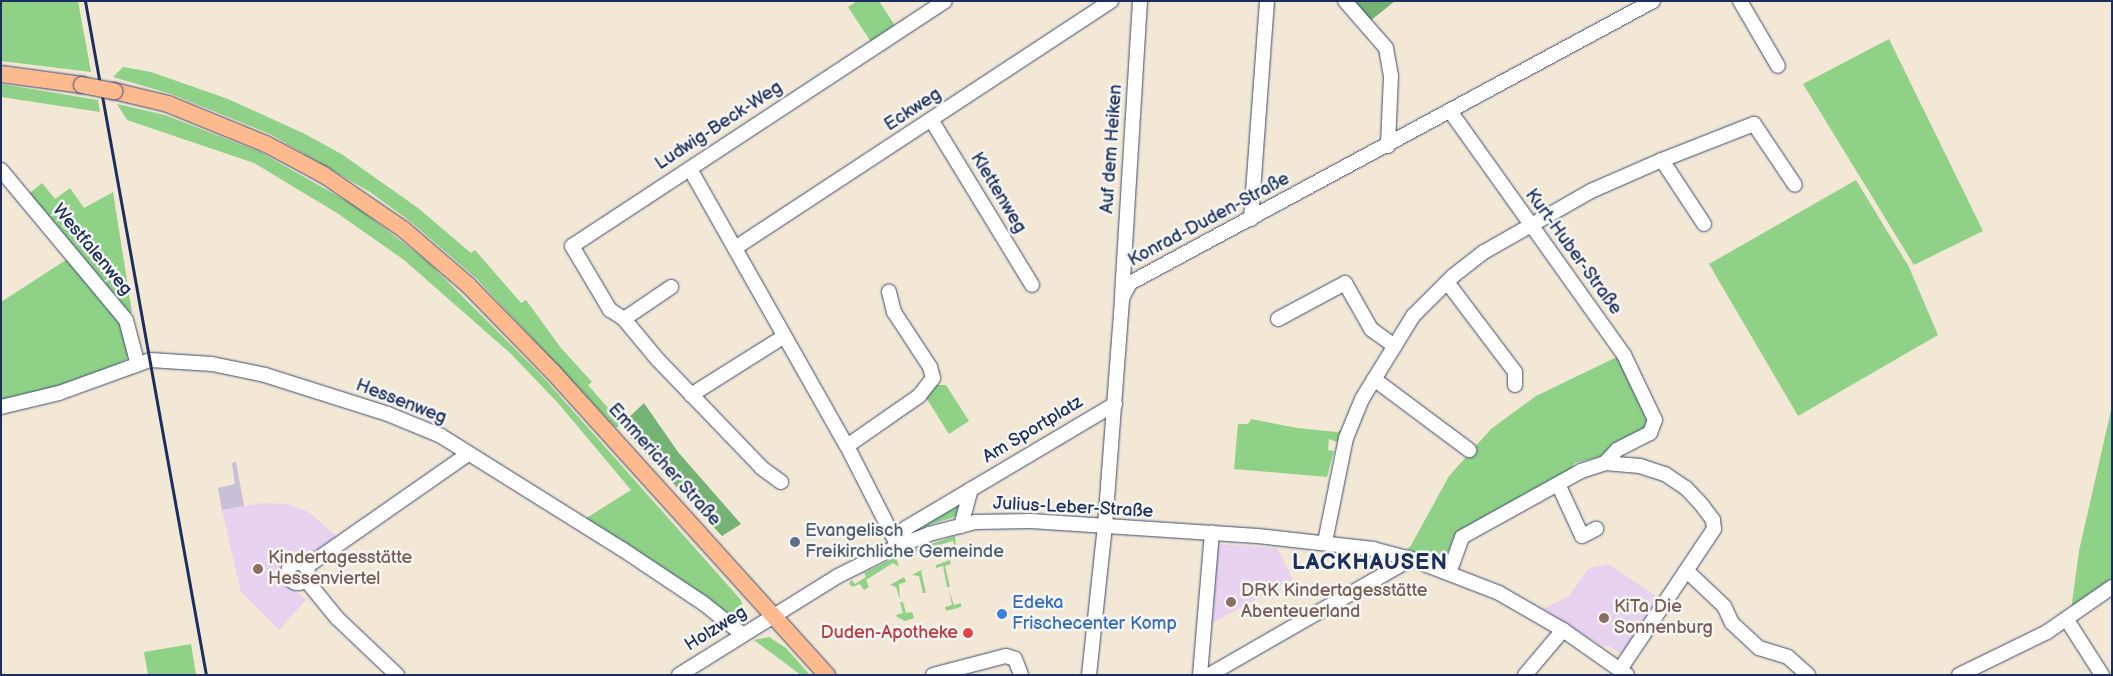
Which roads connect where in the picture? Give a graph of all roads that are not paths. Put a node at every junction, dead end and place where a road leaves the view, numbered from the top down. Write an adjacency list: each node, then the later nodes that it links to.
1 (944, 1): 14 (street, Ludwig-Beck-Weg)
2 (1111, 1): 11 (street, Eckweg)
3 (1140, 1): 25 (street, Auf dem Heiken)
4 (1267, 1): 17 (street)
5 (1345, 1): 12 (street)
6 (1653, 1): 10 (street, Konrad-Duden-Straße)
7 (1740, 1): 8 (street)
8 (1778, 66)
9 (1, 74): 53 (main road, Emmericher Straße, bridge)
10 (1450, 112): 12 (street, Konrad-Duden-Straße); 19 (street, Kurt-Huber-Straße)
11 (932, 120): 20 (street, Eckweg); 22 (street, Klettenweg)
12 (1388, 146): 17 (street, Konrad-Duden-Straße)
13 (1662, 160): 16 (street); 18 (street); 19 (street)
14 (690, 169): 20 (street); 26 (street, Ludwig-Beck-Weg)
15 (1, 170): 30 (street, Westfalenweg)
16 (1795, 184)
17 (1251, 219): 25 (street, Konrad-Duden-Straße)
18 (1704, 224)
19 (1530, 225): 21 (street); 39 (street, Kurt-Huber-Straße)
20 (735, 248): 28 (street)
21 (1447, 282): 29 (street); 32 (street)
22 (1032, 285)
23 (672, 287): 26 (street)
24 (889, 292): 36 (street)
25 (1122, 298): 34 (street)
26 (624, 319): 33 (street)
27 (1278, 319): 29 (street)
28 (784, 337): 33 (street); 36 (street)
29 (1394, 346): 31 (street)
30 (137, 362): 35 (street, Hessenweg); 38 (street, Hessenweg)
31 (1374, 379): 37 (street); 47 (street)
32 (1515, 385)
33 (691, 395): 40 (street)
34 (1115, 404): 42 (street, Am Sportplatz); 44 (street)
35 (1, 407)
36 (847, 446): 48 (street)
37 (1468, 450)
38 (468, 454): 56 (street, Hessenweg); 58 (street)
39 (1604, 463): 41 (street); 50 (street)
40 (781, 482)
41 (1558, 484): 45 (street); 51 (street)
42 (971, 489): 43 (street); 48 (street, Am Sportplatz)
43 (961, 526): 44 (street, Julius-Leber-Straße); 48 (street, Julius-Leber-Straße)
44 (1105, 526): 46 (street, Julius-Leber-Straße); 63 (street)
45 (1596, 529)
46 (1212, 533): 47 (street, Julius-Leber-Straße); 64 (street)
47 (1325, 542): 49 (street, Julius-Leber-Straße)
48 (898, 546): 53 (street, Julius-Leber-Straße)
49 (1411, 559): 51 (street, Julius-Leber-Straße); 65 (street)
50 (1688, 572): 57 (street); 67 (street)
51 (1449, 573): 55 (street, Julius-Leber-Straße)
52 (2112, 587): 54 (street)
53 (774, 615): 56 (street, Holzweg); 60 (main road, Emmericher Straße)
54 (2066, 620): 68 (street); 69 (street)
55 (1563, 630): 57 (street, Julius-Leber-Straße); 66 (street)
56 (742, 634): 59 (street, Holzweg)
57 (1624, 672)
58 (397, 675)
59 (679, 675)
60 (827, 675)
61 (933, 675): 62 (street)
62 (1021, 675)
63 (1089, 675)
64 (1200, 675)
65 (1209, 675)
66 (1525, 675)
67 (1808, 675)
68 (1959, 675)
69 (2102, 675)

